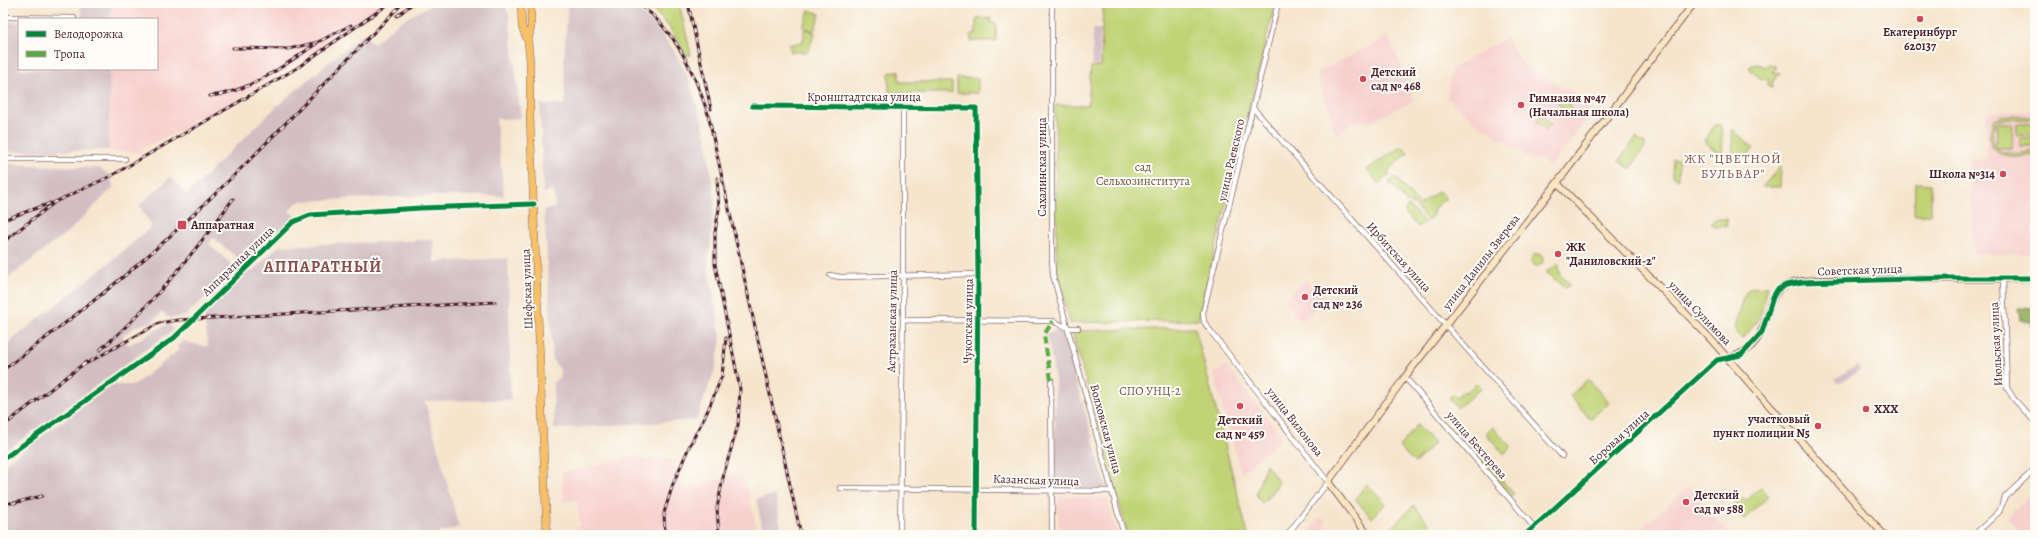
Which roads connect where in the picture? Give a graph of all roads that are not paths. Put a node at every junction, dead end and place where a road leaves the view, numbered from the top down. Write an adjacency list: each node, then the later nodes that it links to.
1 (521, 3): 8 (main road)
2 (531, 3): 8 (main road)
3 (1052, 3): 26 (street, Сахалинская улица)
4 (1278, 3): 12 (street, улица Раевского)
5 (1694, 3): 15 (street, улица Данилы Зверева)
6 (3, 17): 7 (street)
7 (74, 18)
8 (528, 42): 16 (main road, Шефская улица)
9 (752, 106): 10 (street, Кронштадтская улица)
10 (903, 108): 11 (street, Кронштадтская улица); 17 (street, Астраханская улица)
11 (976, 108): 18 (street, Чукотская улица)
12 (1253, 108): 24 (street, улица Раевского); 25 (street, Ирбитская улица)
13 (3, 159): 14 (street)
14 (125, 159)
15 (1557, 183): 25 (street, улица Данилы Зверева); 28 (street, улица Сулимова)
16 (534, 204): 33 (street, Аппаратная улица); 42 (main road, Шефская улица)
17 (903, 274): 18 (street); 19 (street); 22 (street, Астраханская улица)
18 (978, 274): 23 (street, Чукотская улица)
19 (830, 275)
20 (2003, 278): 21 (street, Советская улица); 28 (street, Советская улица); 31 (street, Июльская улица)
21 (2035, 278)
22 (903, 320): 23 (street); 38 (street, Астраханская улица)
23 (978, 320): 26 (street); 37 (street, Чукотская улица)
24 (1204, 322): 35 (street, улица Вилонова)
25 (1446, 324): 29 (street, улица Данилы Зверева); 32 (street, Ирбитская улица)
26 (1068, 328): 27 (street); 39 (street, Волховская улица)
27 (1078, 328)
28 (1728, 358): 41 (street, Боровая улица); 51 (street, улица Сулимова)
29 (1405, 377): 35 (street, улица Данилы Зверева); 41 (street, улица Бехтерева)
30 (1051, 380): 40 (street)
31 (2035, 422)
32 (1562, 456)
33 (3, 460)
34 (2035, 469): 52 (street)
35 (1328, 482): 48 (street, улица Данилы Зверева); 49 (street, улица Вилонова)
36 (840, 488): 38 (street, Казанская улица)
37 (976, 488): 38 (street, Казанская улица); 40 (street, Казанская улица); 45 (street, Чукотская улица)
38 (900, 490): 44 (street, Астраханская улица)
39 (1112, 490): 40 (street, Казанская улица); 47 (street, Волховская улица)
40 (1051, 491): 46 (street)
41 (1534, 527): 50 (street, Боровая улица)
42 (547, 533): 43 (street)
43 (528, 535)
44 (900, 535)
45 (976, 535)
46 (1052, 535)
47 (1124, 535)
48 (1287, 535)
49 (1368, 535)
50 (1525, 535)
51 (1884, 535)
52 (1974, 535)

